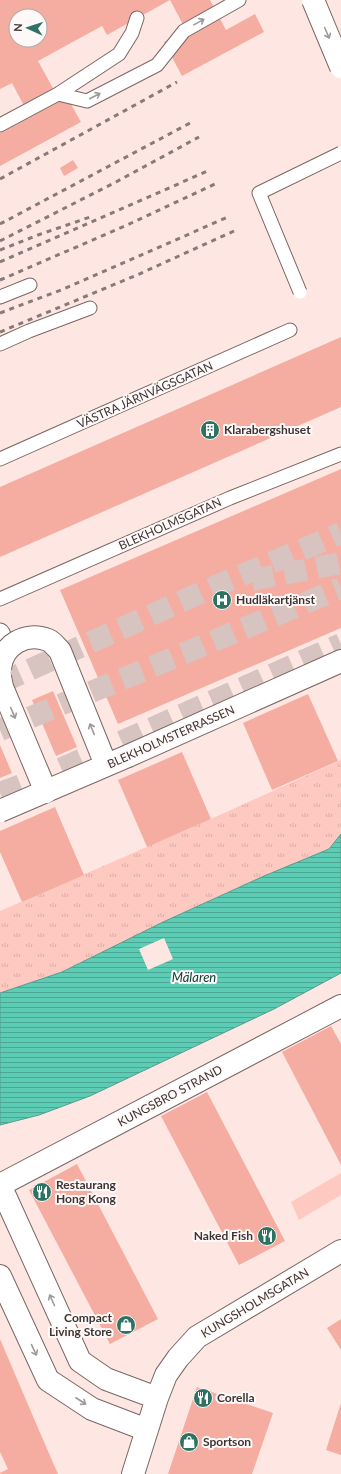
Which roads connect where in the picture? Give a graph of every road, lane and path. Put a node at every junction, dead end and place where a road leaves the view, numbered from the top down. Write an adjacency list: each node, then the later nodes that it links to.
1 (239, 0): 5 (lane, one-way to 1)
2 (313, 0): 4 (street, one-way to 4, bridge)
3 (137, 18): 5 (lane)
4 (341, 67)
5 (58, 94): 6 (lane)
6 (0, 125)
7 (341, 153): 9 (lane, bridge)
8 (30, 285): 10 (lane)
9 (300, 292)
10 (0, 297)
11 (90, 308): 13 (lane)
12 (290, 330): 15 (lane, VÄSTRA JÄRNVÄGSGATAN)
13 (0, 344)
14 (341, 454): 16 (lane, BLEKHOLMSGATAN)
15 (0, 459)
16 (0, 599)
17 (4, 641): 19 (street, bridge); 21 (street, one-way to 17, bridge)
18 (341, 661): 21 (street, BLEKHOLMSTERRASSEN, bridge)
19 (0, 669)
20 (0, 677): 22 (street, one-way to 22, bridge)
21 (106, 765): 22 (street, BLEKHOLMSTERRASSEN, bridge)
22 (46, 792): 23 (street, BLEKHOLMSTERRASSEN, bridge)
23 (0, 811)
24 (341, 1006): 25 (street, KUNGSBRO STRAND)
25 (0, 1185): 28 (street, KUNGSBRO STRAND, one-way to 25)
26 (341, 1251): 30 (street, KUNGSHOLMSGATAN)
27 (0, 1276): 29 (street, one-way to 29)
28 (80, 1361): 29 (street); 30 (street)
29 (48, 1380): 31 (street, one-way to 31)
30 (157, 1398): 31 (street, KUNGSHOLMSGATAN)
31 (147, 1430): 32 (street, KUNGSHOLMSGATAN)
32 (133, 1474)

